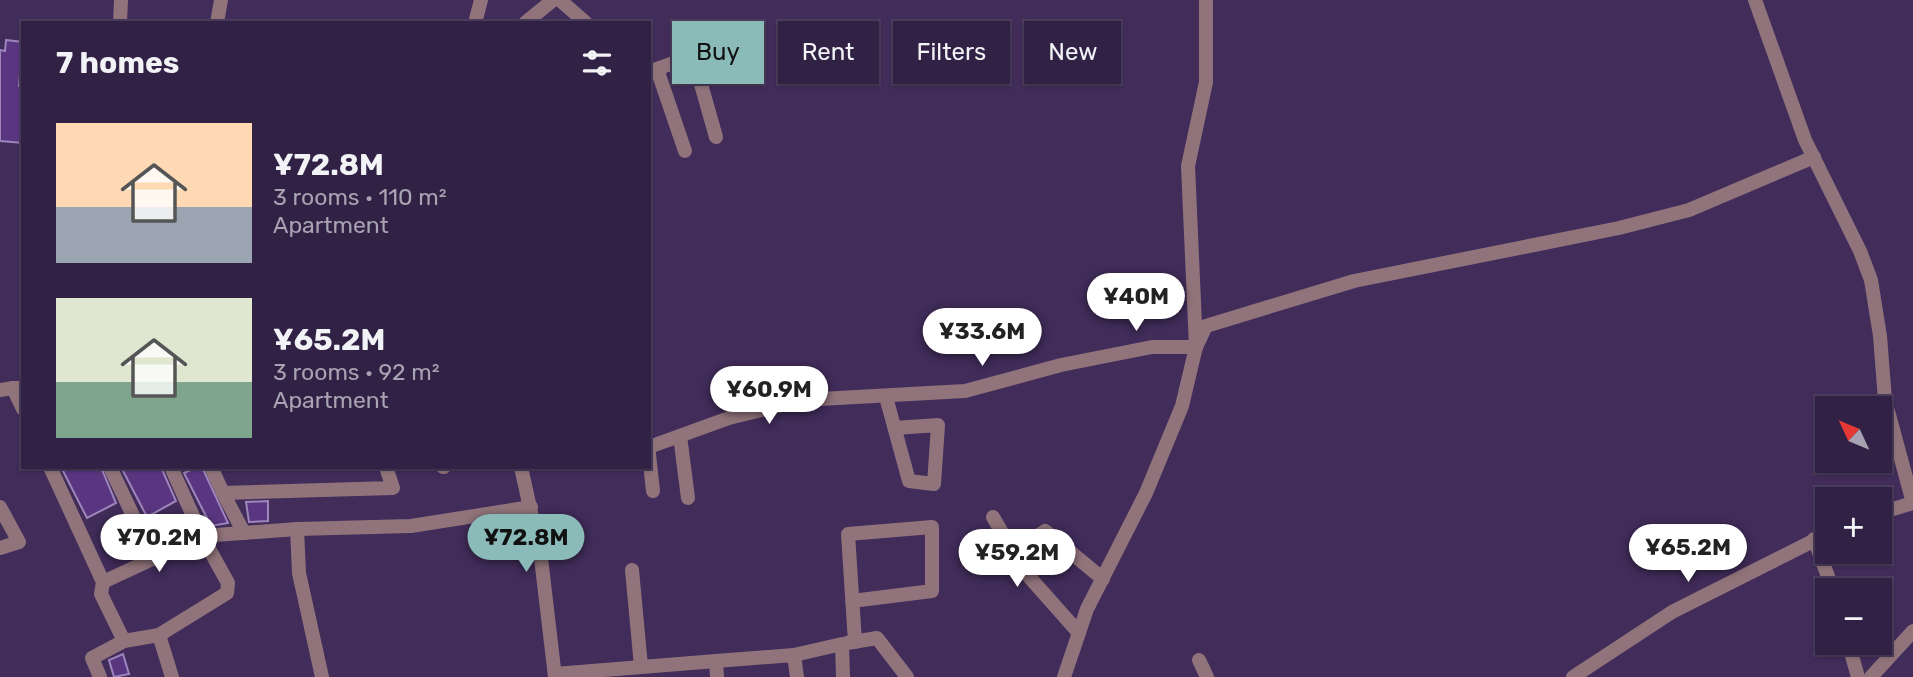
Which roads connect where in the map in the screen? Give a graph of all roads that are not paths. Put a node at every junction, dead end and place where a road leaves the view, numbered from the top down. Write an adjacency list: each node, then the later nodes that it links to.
1 (121, 0): 8 (street)
2 (221, 0): 9 (street)
3 (481, 0): 10 (street)
4 (553, 0): 11 (street)
5 (560, 0): 12 (street)
6 (1206, 0): 19 (street)
7 (1755, 0): 18 (street)
8 (120, 21)
9 (217, 21)
10 (476, 21)
11 (527, 21)
12 (584, 21)
13 (672, 63): 14 (street)
14 (653, 70): 17 (street)
15 (701, 84): 16 (street)
16 (716, 137)
17 (685, 151)
18 (1814, 158): 19 (street); 36 (street)
19 (1196, 346): 21 (street); 49 (street)
20 (12, 388): 22 (street)
21 (886, 397): 23 (street); 24 (street)
22 (21, 405)
23 (895, 428): 23 (street)
24 (681, 436): 25 (street); 35 (street)
25 (651, 446)
26 (51, 469): 50 (street)
27 (111, 469): 47 (street)
28 (171, 469): 43 (street)
29 (212, 469): 34 (street)
30 (387, 469): 34 (street)
31 (522, 469): 38 (street)
32 (651, 469): 33 (street)
33 (653, 491)
34 (223, 493): 42 (street)
35 (688, 498)
36 (1913, 503): 39 (street)
37 (0, 507): 45 (street)
38 (531, 507): 41 (street); 62 (street)
39 (1892, 509)
40 (993, 517): 46 (street)
41 (297, 530): 42 (street); 66 (street)
42 (244, 533): 43 (street)
43 (202, 536): 47 (street); 54 (street)
44 (1815, 539): 72 (street)
45 (0, 548)
46 (1013, 552): 49 (street); 53 (street)
47 (153, 558): 50 (street)
48 (632, 570): 61 (street)
49 (1103, 579): 53 (street)
50 (103, 582): 55 (street)
51 (852, 601): 51 (street); 56 (street)
52 (1913, 631): 74 (street)
53 (1079, 633): 63 (street)
54 (159, 635): 55 (street); 65 (street)
55 (124, 641): 64 (street)
56 (848, 643): 57 (street); 69 (street); 70 (street)
57 (794, 655): 60 (street); 68 (street)
58 (1852, 655): 73 (street)
59 (1199, 660): 71 (street)
60 (716, 661): 61 (street); 67 (street)
61 (641, 666): 62 (street)
62 (555, 675)
63 (1066, 676)
64 (100, 677)
65 (172, 677)
66 (322, 677)
67 (717, 677)
68 (797, 677)
69 (843, 677)
70 (907, 677)
71 (1207, 677)
72 (1573, 677)
73 (1858, 677)
74 (1871, 677)

